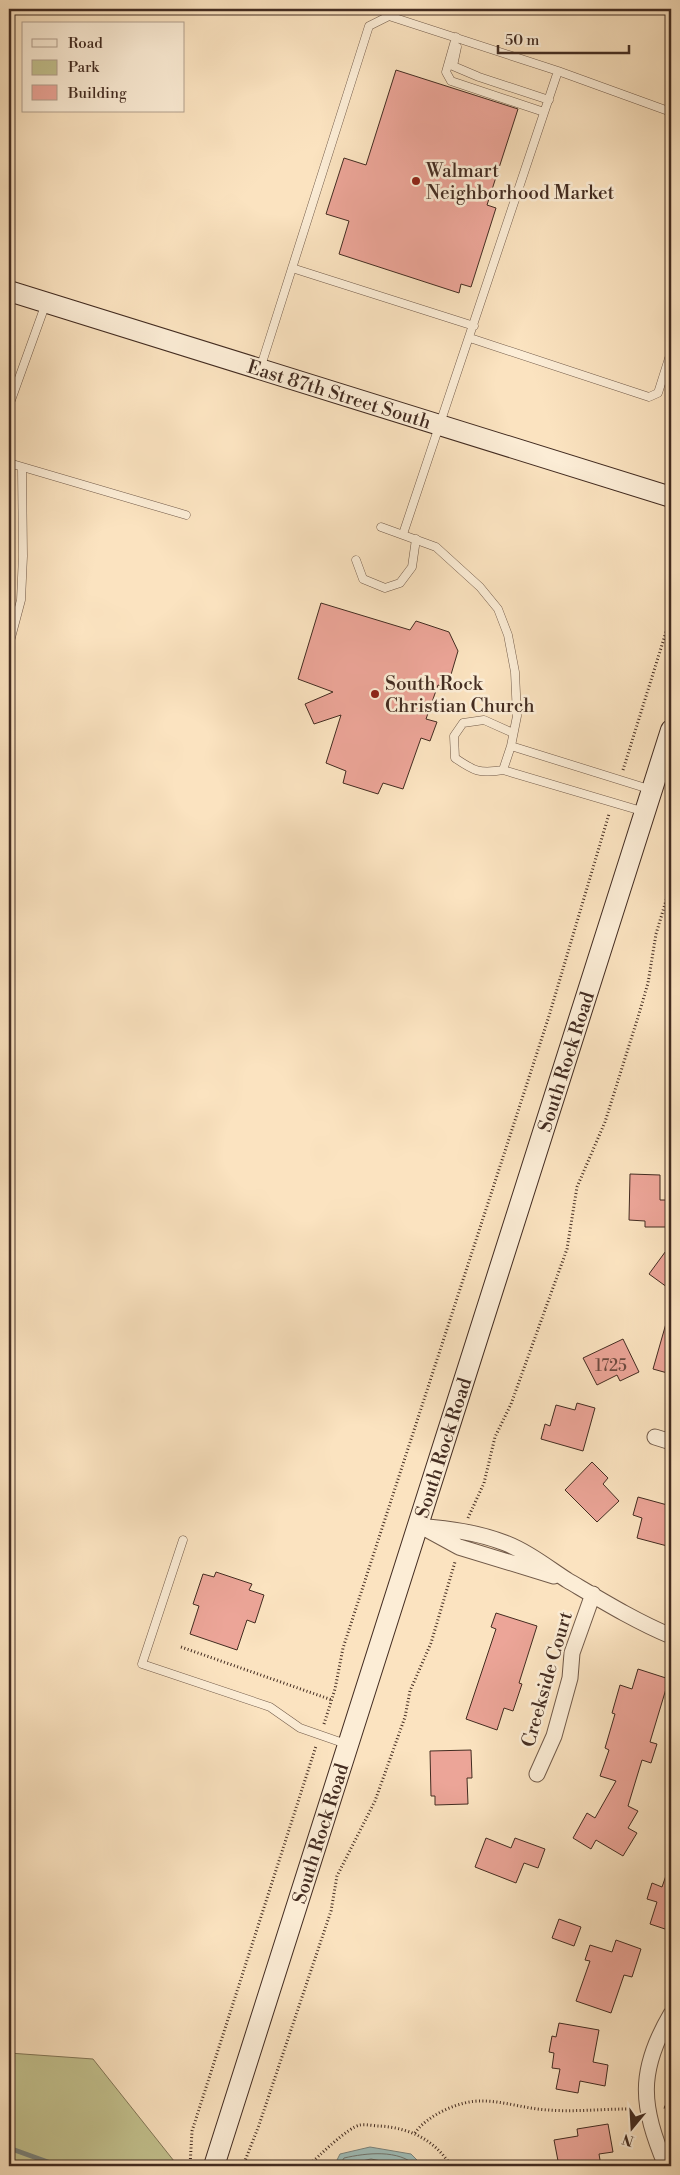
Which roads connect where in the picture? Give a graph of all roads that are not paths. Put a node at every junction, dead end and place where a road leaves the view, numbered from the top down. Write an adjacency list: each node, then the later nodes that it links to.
1 (457, 38): 2 (lane); 3 (lane); 4 (lane); 6 (lane)
2 (558, 71): 3 (lane); 5 (lane)
3 (548, 100): 4 (lane)
4 (544, 112): 9 (lane)
5 (671, 112)
6 (292, 268): 9 (lane); 12 (lane)
7 (9, 291): 8 (main road, East 87th Street South)
8 (46, 303): 12 (main road, East 87th Street South); 14 (lane)
9 (474, 326): 10 (lane)
10 (470, 338): 11 (lane); 13 (lane)
11 (671, 352)
12 (260, 368): 13 (main road, East 87th Street South)
13 (441, 424): 17 (main road, East 87th Street South); 20 (lane)
14 (9, 440)
15 (9, 463): 16 (lane)
16 (22, 467): 18 (lane); 23 (lane)
17 (671, 497)
18 (186, 515)
19 (381, 527): 20 (lane)
20 (402, 534): 21 (lane)
21 (416, 539): 22 (lane); 25 (lane)
22 (356, 560)
23 (9, 645)
24 (671, 730): 28 (main road, South Rock Road)
25 (513, 733): 26 (lane); 27 (lane)
26 (511, 746): 27 (lane); 28 (lane)
27 (503, 770): 29 (lane)
28 (652, 790): 29 (main road, South Rock Road)
29 (645, 812): 32 (main road, South Rock Road)
30 (655, 1436): 31 (street)
31 (671, 1442)
32 (419, 1526): 34 (street); 36 (main road, South Rock Road)
33 (183, 1540): 36 (lane)
34 (593, 1594): 35 (street); 37 (street, Creekside Court)
35 (671, 1636)
36 (348, 1745): 39 (main road, South Rock Road)
37 (537, 1774)
38 (671, 2014): 40 (street)
39 (214, 2166)
40 (666, 2166)

